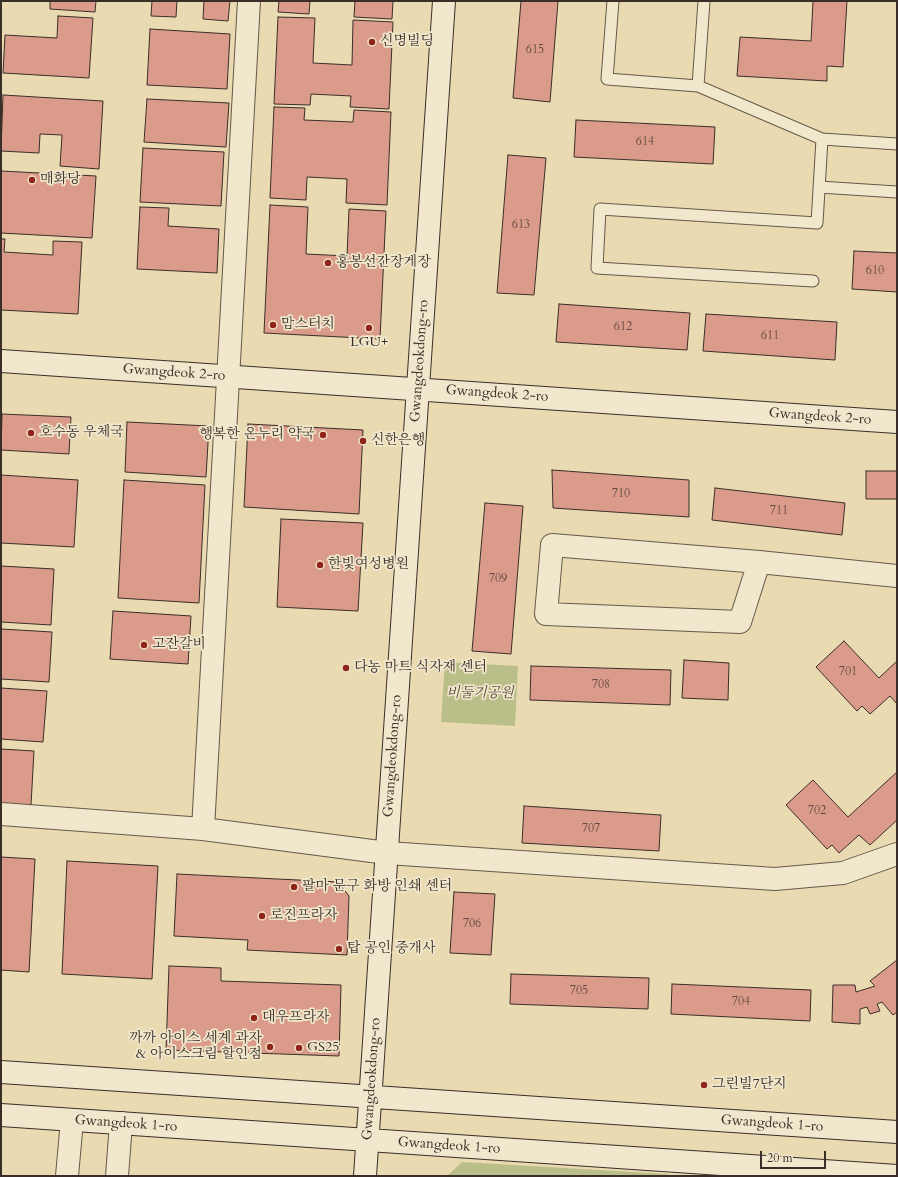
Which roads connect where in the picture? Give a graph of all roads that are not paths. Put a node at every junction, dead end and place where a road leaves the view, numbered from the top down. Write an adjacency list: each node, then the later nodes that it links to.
1 (249, 1): 12 (street)
2 (444, 1): 13 (street, Gwangdeokdong-ro)
3 (613, 1): 5 (lane)
4 (704, 1): 5 (lane)
5 (698, 86): 6 (lane)
6 (822, 139): 7 (lane); 8 (lane)
7 (897, 144)
8 (819, 187): 9 (lane); 10 (lane)
9 (897, 192)
10 (813, 281)
11 (1, 361): 12 (street, Gwangdeok 2-ro)
12 (228, 376): 13 (street, Gwangdeok 2-ro); 18 (street)
13 (418, 389): 14 (street, Gwangdeok 2-ro); 19 (street, Gwangdeokdong-ro)
14 (897, 422)
15 (759, 562): 15 (street); 16 (street)
16 (897, 576)
17 (1, 814): 18 (street)
18 (203, 830): 19 (street)
19 (387, 853): 20 (street); 22 (street, Gwangdeokdong-ro)
20 (897, 854)
21 (1, 1072): 22 (street, Gwangdeok 1-ro)
22 (371, 1097): 26 (street, Gwangdeok 1-ro); 27 (street, Gwangdeokdong-ro)
23 (1, 1115): 24 (street, Gwangdeok 1-ro)
24 (72, 1120): 25 (street, Gwangdeok 1-ro); 28 (street)
25 (121, 1123): 27 (street, Gwangdeok 1-ro); 29 (street)
26 (897, 1132)
27 (368, 1140): 30 (street, Gwangdeokdong-ro); 31 (street, Gwangdeok 1-ro)
28 (67, 1176)
29 (117, 1176)
30 (365, 1176)
31 (897, 1176)

